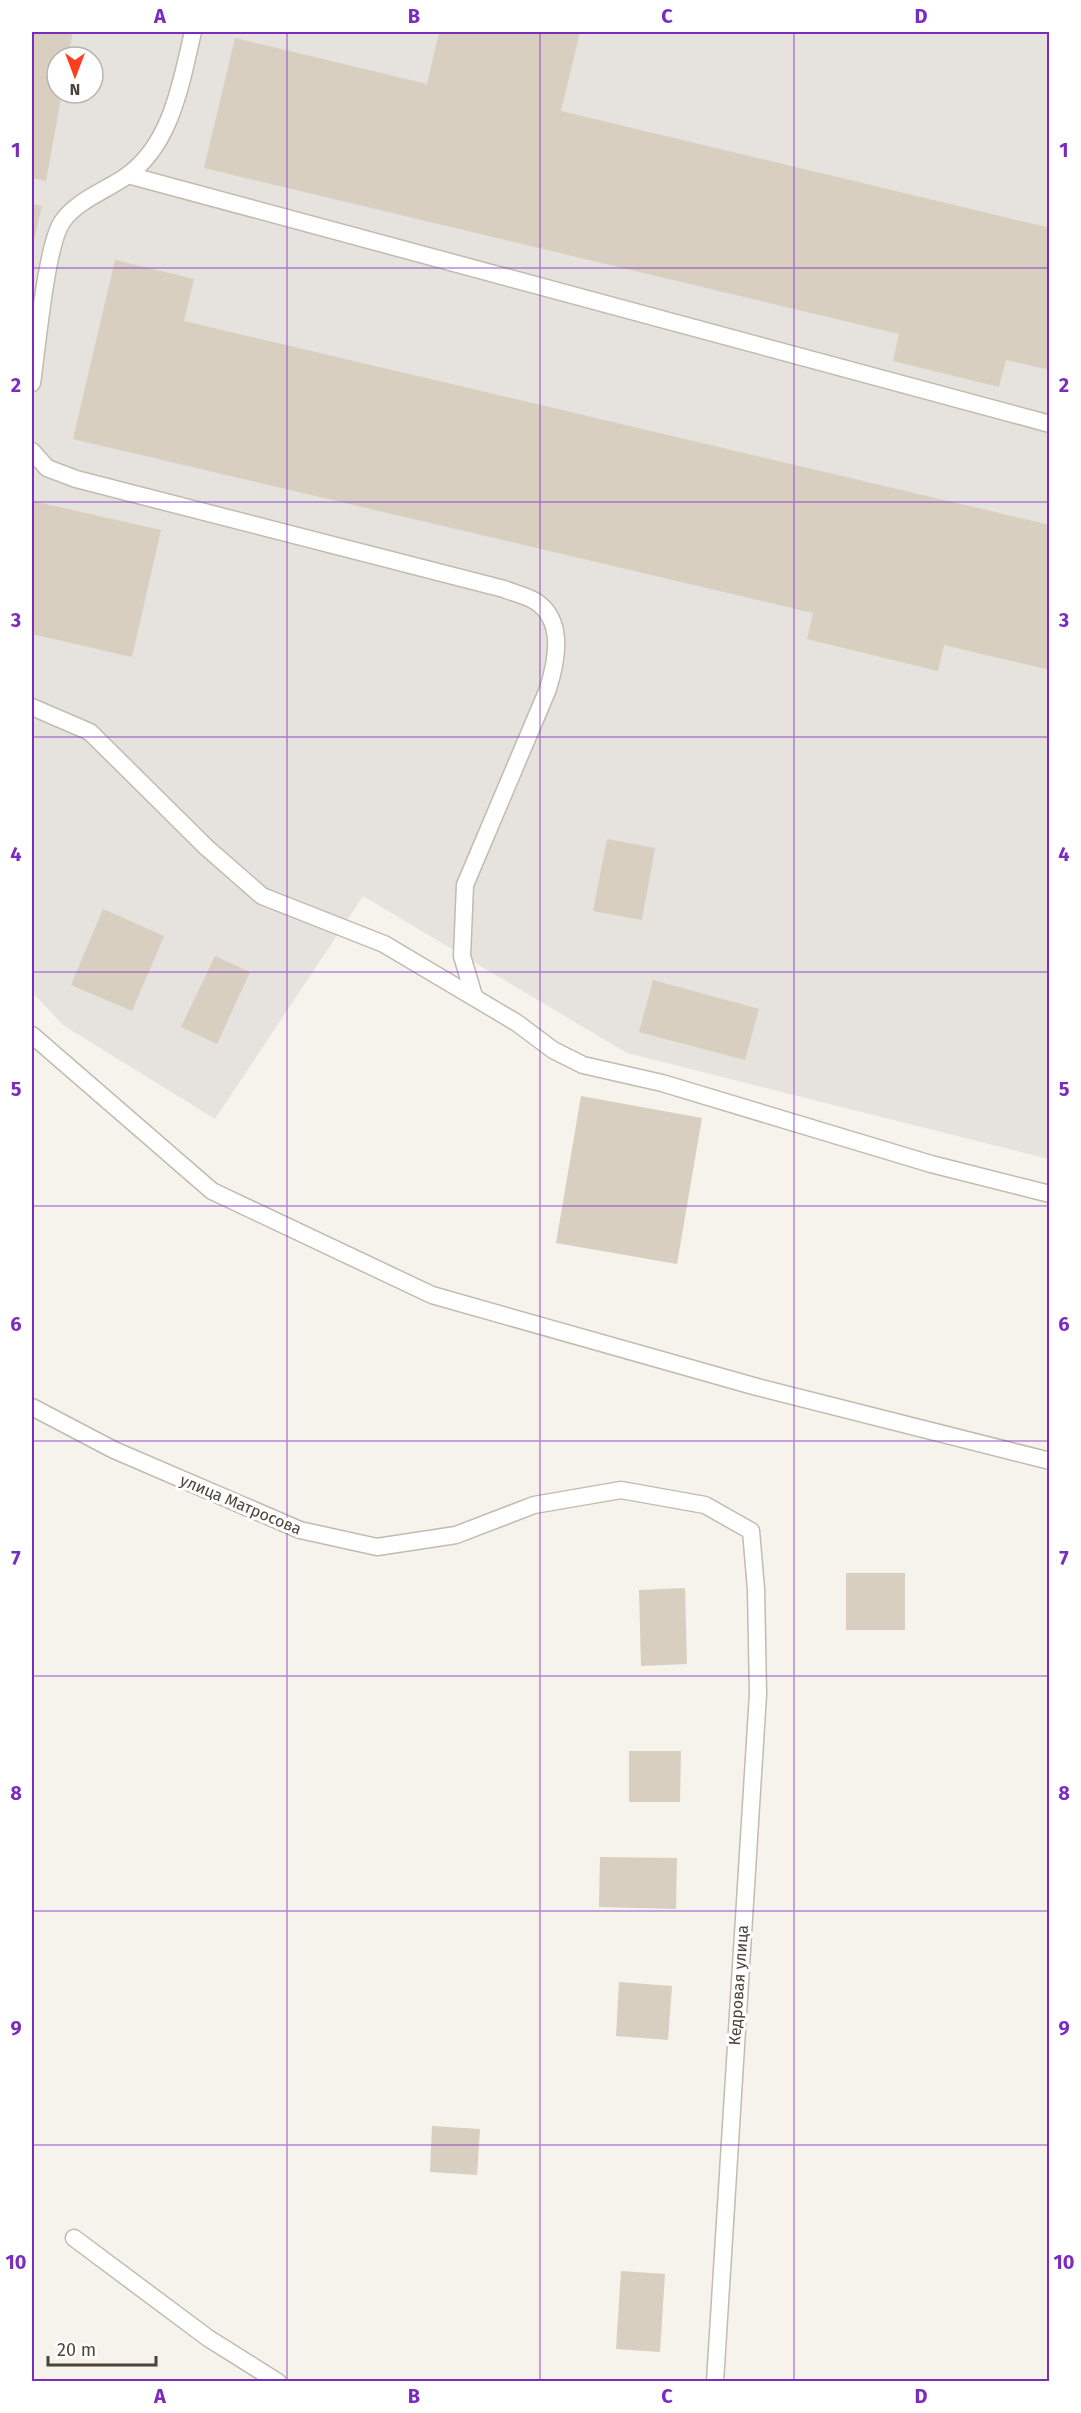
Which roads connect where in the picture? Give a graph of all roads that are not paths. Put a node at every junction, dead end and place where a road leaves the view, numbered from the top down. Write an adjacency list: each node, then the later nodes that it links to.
1 (193, 32): 2 (lane)
2 (128, 175): 3 (lane); 4 (lane)
3 (32, 383)
4 (1050, 424)
5 (32, 451): 7 (lane)
6 (32, 706): 7 (lane)
7 (474, 996): 9 (lane)
8 (32, 1035): 11 (lane)
9 (1050, 1194)
10 (32, 1407): 12 (lane, улица Матросова)
11 (1050, 1461)
12 (756, 1589): 15 (lane, Кедровая улица)
13 (74, 2238): 14 (lane)
14 (278, 2382)
15 (715, 2382)

